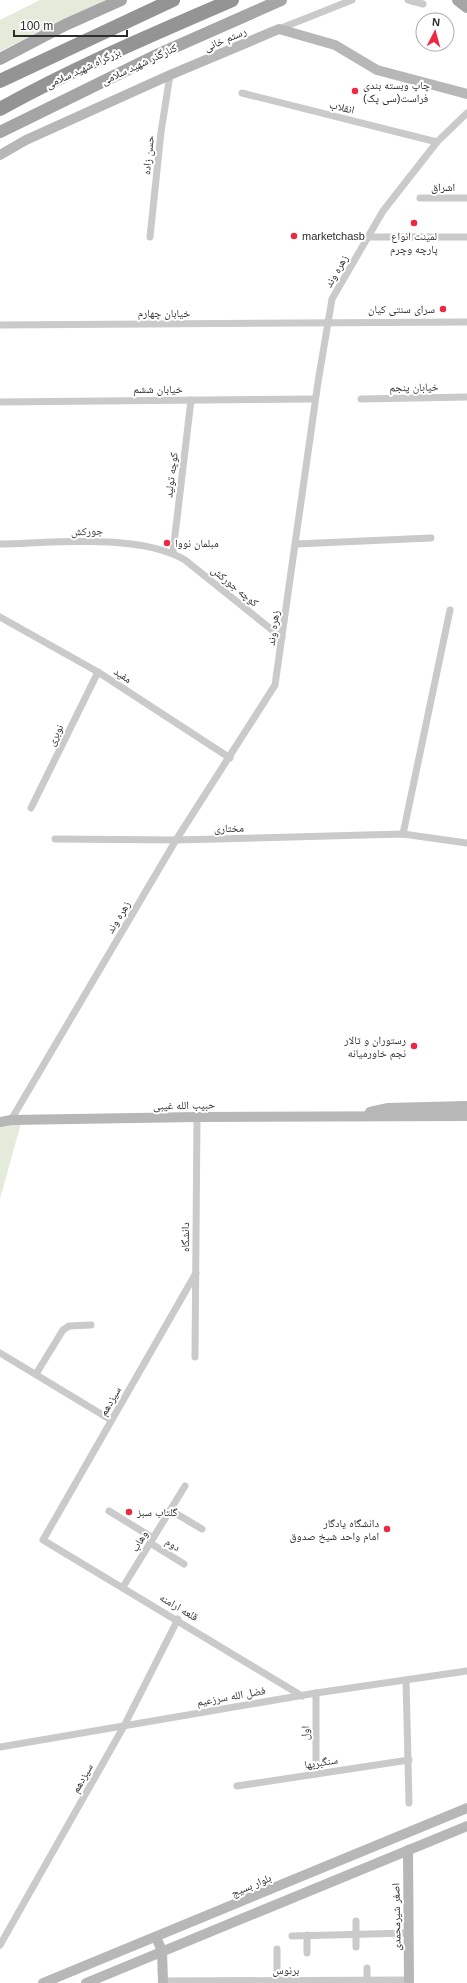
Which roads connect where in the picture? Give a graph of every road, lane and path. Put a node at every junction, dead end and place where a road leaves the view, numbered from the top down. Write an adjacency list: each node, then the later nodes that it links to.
1 (120, 0): 11 (main road)
2 (173, 0): 13 (highway)
3 (232, 0): 16 (highway, بزرگراه شهید سلامی)
4 (280, 0): 18 (main road, کنارگذر شهید سلامی)
5 (352, 0): 10 (street)
6 (408, 0): 8 (street)
7 (458, 0): 9 (main road)
8 (423, 4)
9 (467, 7)
10 (279, 29): 12 (main road, رستم خانی); 15 (main road)
11 (0, 59)
12 (170, 75): 20 (main road, رستم خانی); 24 (street, حسن زاده)
13 (0, 81)
14 (242, 93): 19 (street, انقلاب)
15 (467, 94)
16 (0, 109)
17 (467, 113): 19 (street, زهره وند)
18 (0, 132)
19 (437, 142): 25 (street, زهره وند)
20 (0, 155)
21 (420, 198): 22 (street, اشراق)
22 (467, 198)
23 (467, 236): 25 (street)
24 (150, 237)
25 (368, 237): 27 (street, زهره وند)
26 (467, 322): 27 (street, خیابان چهارم)
27 (328, 323): 28 (street, خیابان چهارم); 30 (street, زهره وند)
28 (0, 325)
29 (467, 397): 31 (street, خیابان پنجم)
30 (315, 399): 32 (street, خیابان ششم); 36 (street, زهره وند)
31 (361, 399)
32 (191, 400): 33 (street, خیابان ششم); 37 (street, کوچه تولید)
33 (0, 402)
34 (431, 538): 36 (street)
35 (0, 544): 37 (street, جورکش)
36 (296, 544): 40 (street, زهره وند)
37 (173, 552): 40 (street, کوچه جورکش)
38 (450, 610): 44 (street)
39 (0, 617): 41 (street, مفید)
40 (282, 638): 42 (street, زهره وند)
41 (98, 672): 42 (street, مفید); 43 (street, نوبری)
42 (230, 758): 46 (street, زهره وند)
43 (31, 808)
44 (403, 834): 46 (street, مختاری); 47 (street, مختاری)
45 (55, 839): 46 (street, مختاری)
46 (176, 840): 53 (street, زهره وند)
47 (467, 843)
48 (467, 1106): 51 (main road, حبیب الله غیبی)
49 (467, 1116): 51 (main road, حبیب الله غیبی)
50 (197, 1117): 51 (main road, حبیب الله غیبی); 53 (main road, حبیب الله غیبی); 55 (street, دانشگاه)
51 (357, 1117)
52 (0, 1118): 53 (main road, حبیب الله غیبی)
53 (11, 1120): 54 (main road, حبیب الله غیبی)
54 (0, 1122)
55 (196, 1273): 58 (street, دانشگاه); 60 (street, سیزدهم)
56 (91, 1325): 59 (street)
57 (0, 1353): 59 (street)
58 (195, 1357)
59 (36, 1374): 60 (street)
60 (111, 1420): 65 (street, سیزدهم)
61 (185, 1486): 62 (street, وهاب)
62 (170, 1510): 64 (street); 66 (street, وهاب)
63 (109, 1511): 66 (street, دوم)
64 (202, 1529)
65 (43, 1540): 68 (street, قلعه ارامنه)
66 (152, 1541): 67 (street, دوم); 68 (street, وهاب)
67 (184, 1564)
68 (123, 1587): 69 (street, قلعه ارامنه)
69 (178, 1619): 73 (street, قلعه ارامنه); 74 (street, سیزدهم)
70 (467, 1670): 71 (street, فضل الله سرزعیم)
71 (406, 1680): 72 (street, فضل الله سرزعیم); 76 (street)
72 (316, 1693): 73 (street, فضل الله سرزعیم); 77 (street, اول)
73 (302, 1696): 74 (street, فضل الله سرزعیم)
74 (124, 1726): 75 (street, فضل الله سرزعیم); 89 (street, سیزدهم)
75 (0, 1746)
76 (409, 1760): 77 (street, سنگبریها); 79 (street)
77 (316, 1774): 78 (street, سنگبریها)
78 (237, 1786)
79 (409, 1803)
80 (467, 1808): 88 (main road, بلوار بسیج)
81 (467, 1826): 82 (main road)
82 (408, 1850): 84 (main road, اصغر شیرمحمدی); 92 (main road)
83 (356, 1921): 85 (street)
84 (408, 1933): 85 (street); 99 (main road, اصغر شیرمحمدی)
85 (356, 1934): 86 (street); 90 (street)
86 (307, 1935): 87 (street); 93 (street)
87 (292, 1936)
88 (156, 1937): 92 (main road); 100 (main road, بلوار بسیج)
89 (0, 1945)
90 (356, 1947)
91 (276, 1950): 95 (street)
92 (162, 1951): 97 (main road); 101 (main road)
93 (307, 1953)
94 (367, 1968): 96 (street)
95 (276, 1981): 97 (street, برنوس); 98 (street, برنوس)
96 (367, 1981): 98 (street, برنوس); 99 (street, برنوس)
97 (163, 1982)
98 (355, 1982)
99 (409, 1982)
100 (44, 1983)
101 (86, 1983)

